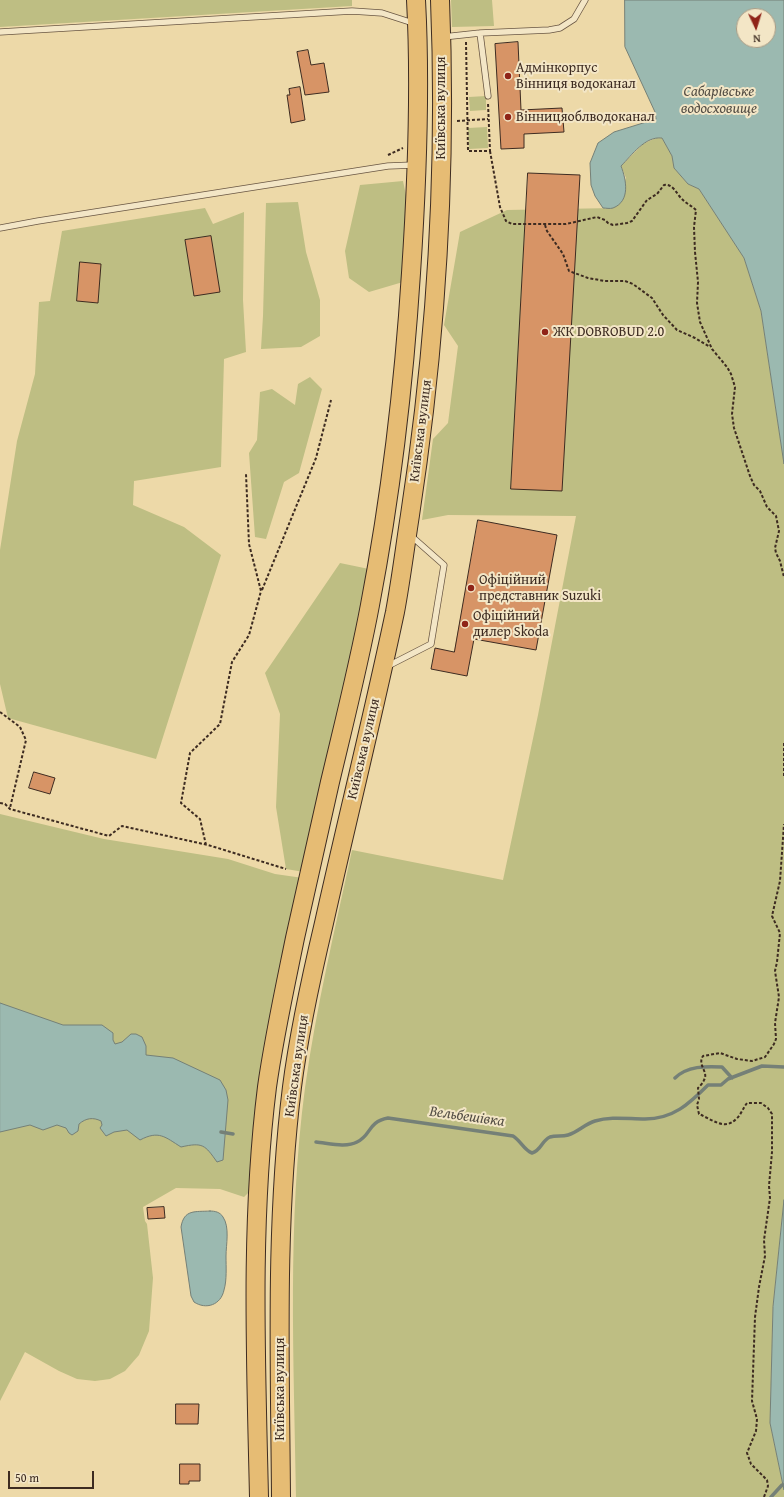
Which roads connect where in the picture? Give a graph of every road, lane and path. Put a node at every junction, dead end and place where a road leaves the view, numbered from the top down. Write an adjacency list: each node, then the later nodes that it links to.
1 (416, 0): 4 (main road, Київська вулиця)
2 (440, 0): 8 (main road, Київська вулиця)
3 (585, 0): 6 (lane)
4 (417, 25): 5 (lane); 14 (main road, Київська вулиця)
5 (0, 32)
6 (480, 33): 7 (lane); 9 (lane)
7 (466, 35): 8 (lane); 11 (path)
8 (441, 37): 18 (main road, Київська вулиця)
9 (488, 96): 10 (path)
10 (489, 119): 11 (path); 13 (path)
11 (467, 120): 12 (path); 13 (path)
12 (454, 121)
13 (490, 151): 15 (path)
14 (417, 165): 16 (lane); 17 (main road, Київська вулиця)
15 (545, 225): 19 (path); 19 (path)
16 (0, 228)
17 (413, 252): 18 (main road); 21 (main road, Київська вулиця)
18 (437, 253): 22 (main road, Київська вулиця)
19 (712, 349): 25 (path)
20 (331, 400): 26 (path)
21 (399, 408): 22 (main road); 36 (main road, Київська вулиця)
22 (424, 412): 24 (main road, Київська вулиця)
23 (246, 474): 26 (path)
24 (408, 532): 27 (main road, Київська вулиця); 27 (lane)
25 (784, 577)
26 (261, 592): 34 (path)
27 (383, 669): 37 (main road, Київська вулиця)
28 (0, 712): 32 (path)
29 (784, 743): 30 (path)
30 (784, 778)
31 (0, 804): 32 (path)
32 (10, 809): 34 (path)
33 (784, 824): 38 (path)
34 (206, 845): 35 (path)
35 (286, 869)
36 (262, 1148): 37 (main road); 39 (main road, Київська вулиця)
37 (286, 1150): 40 (main road, Київська вулиця)
38 (764, 1496)
39 (259, 1497)
40 (281, 1497)

